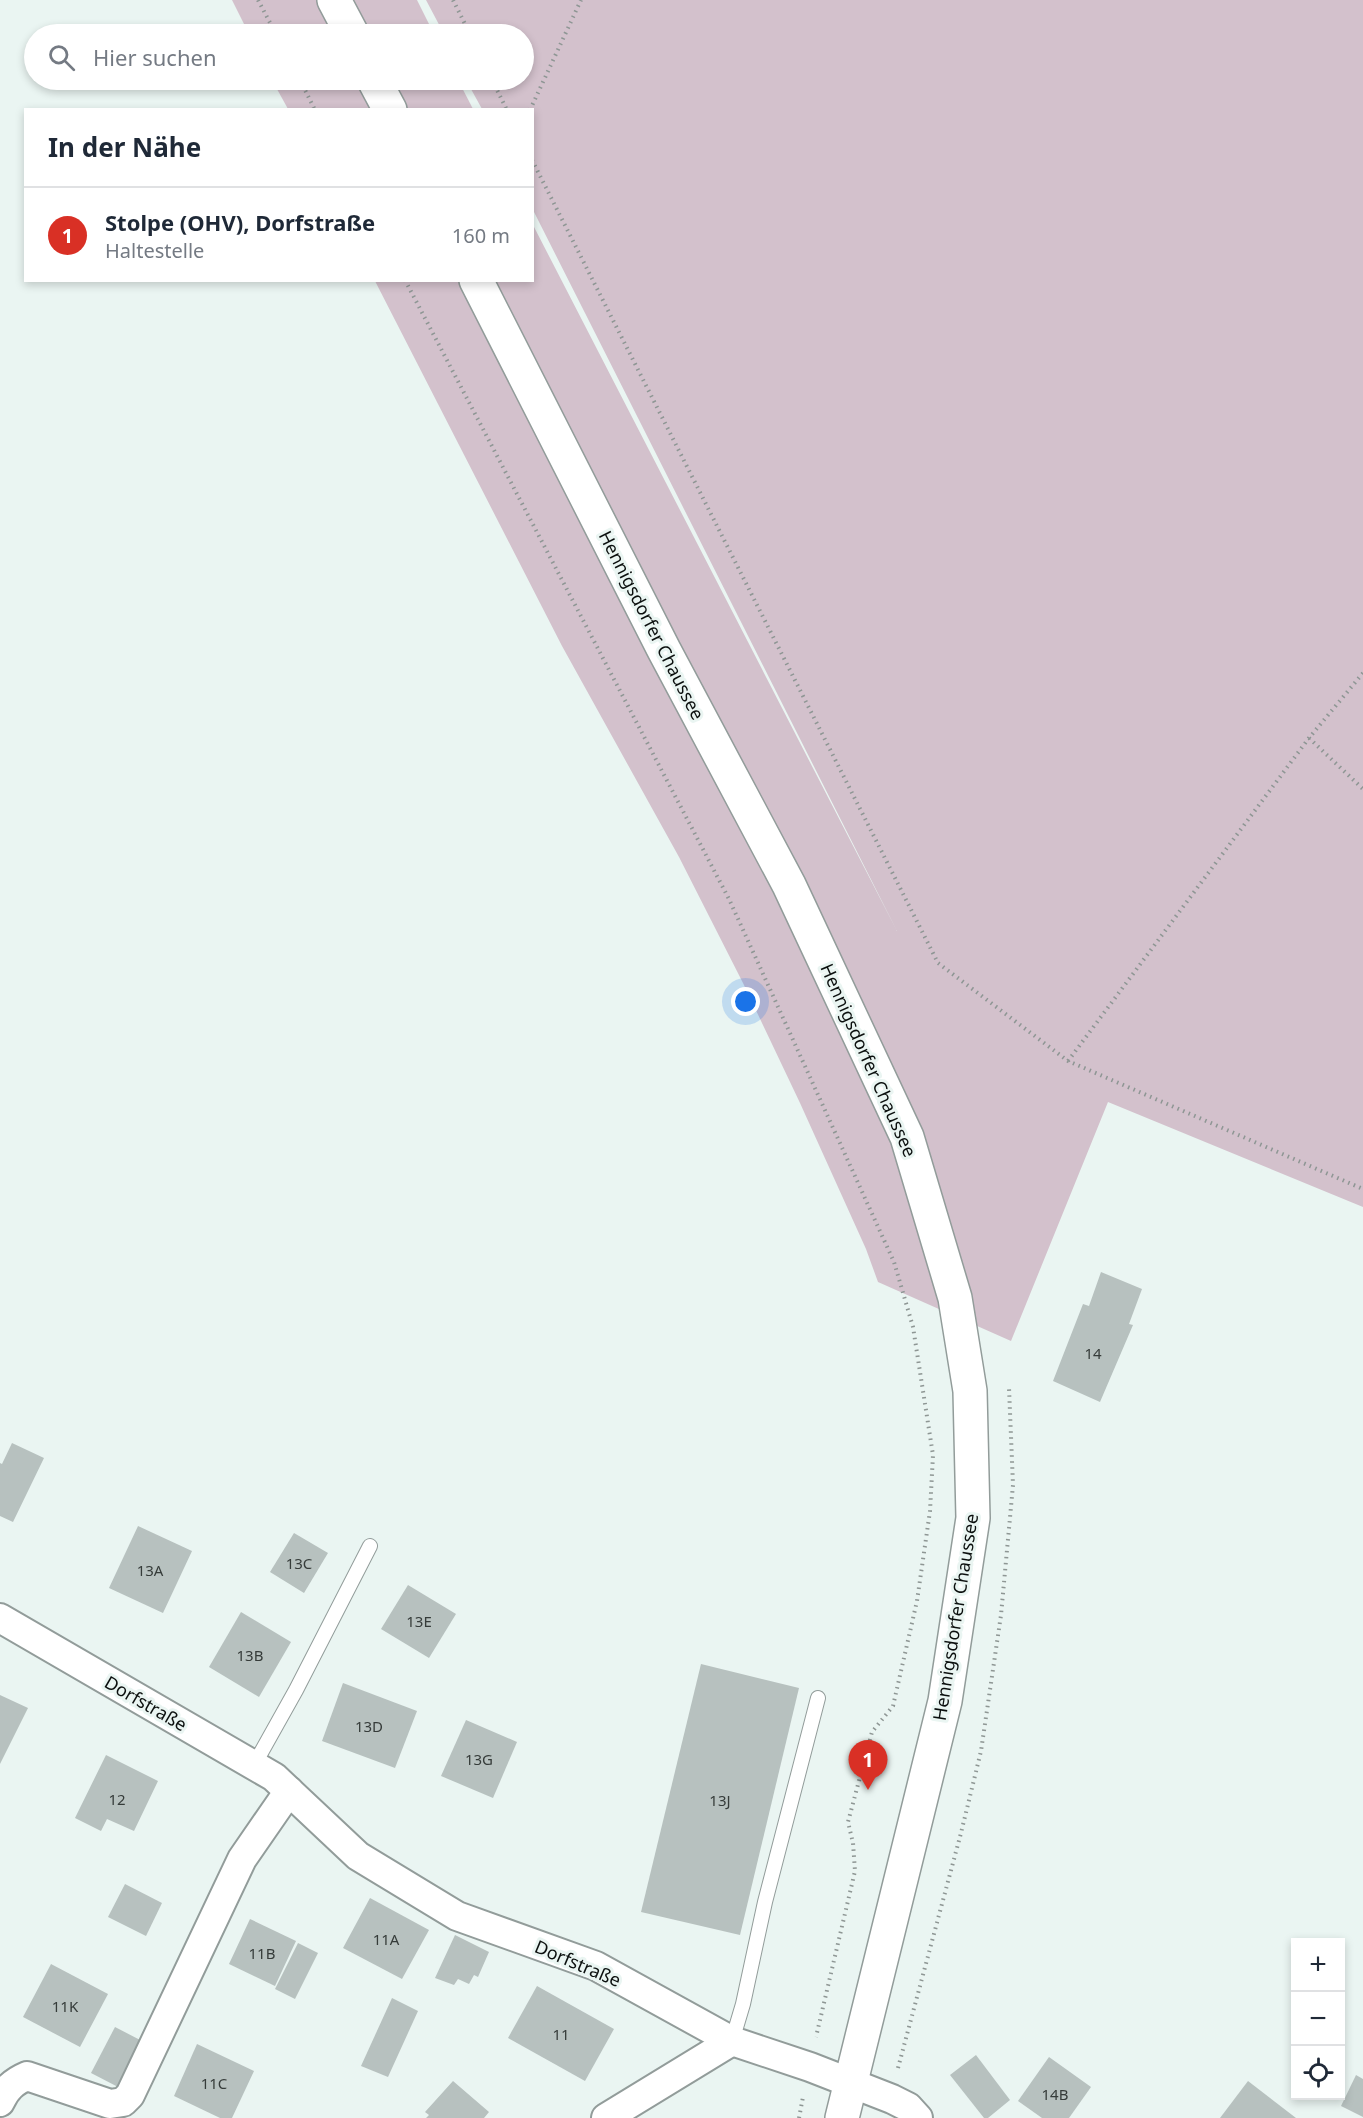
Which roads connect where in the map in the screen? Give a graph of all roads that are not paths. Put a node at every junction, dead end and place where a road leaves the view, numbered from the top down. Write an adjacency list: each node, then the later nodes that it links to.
1 (334, 0): 2 (main road)
2 (347, 24)
3 (379, 90): 4 (main road)
4 (389, 108)
5 (477, 282): 12 (main road, Hennigsdorfer Chaussee)
6 (370, 1546): 9 (lane)
7 (0, 1618): 9 (street, Dorfstraße)
8 (818, 1698): 11 (lane)
9 (254, 1765): 10 (street, Dorfstraße)
10 (289, 1791): 11 (street, Dorfstraße); 13 (street)
11 (732, 2041): 12 (street, Dorfstraße); 14 (street)
12 (850, 2082): 15 (main road, Hennigsdorfer Chaussee); 16 (street, Dorfstraße)
13 (0, 2102)
14 (606, 2118)
15 (842, 2118)
16 (918, 2118)

